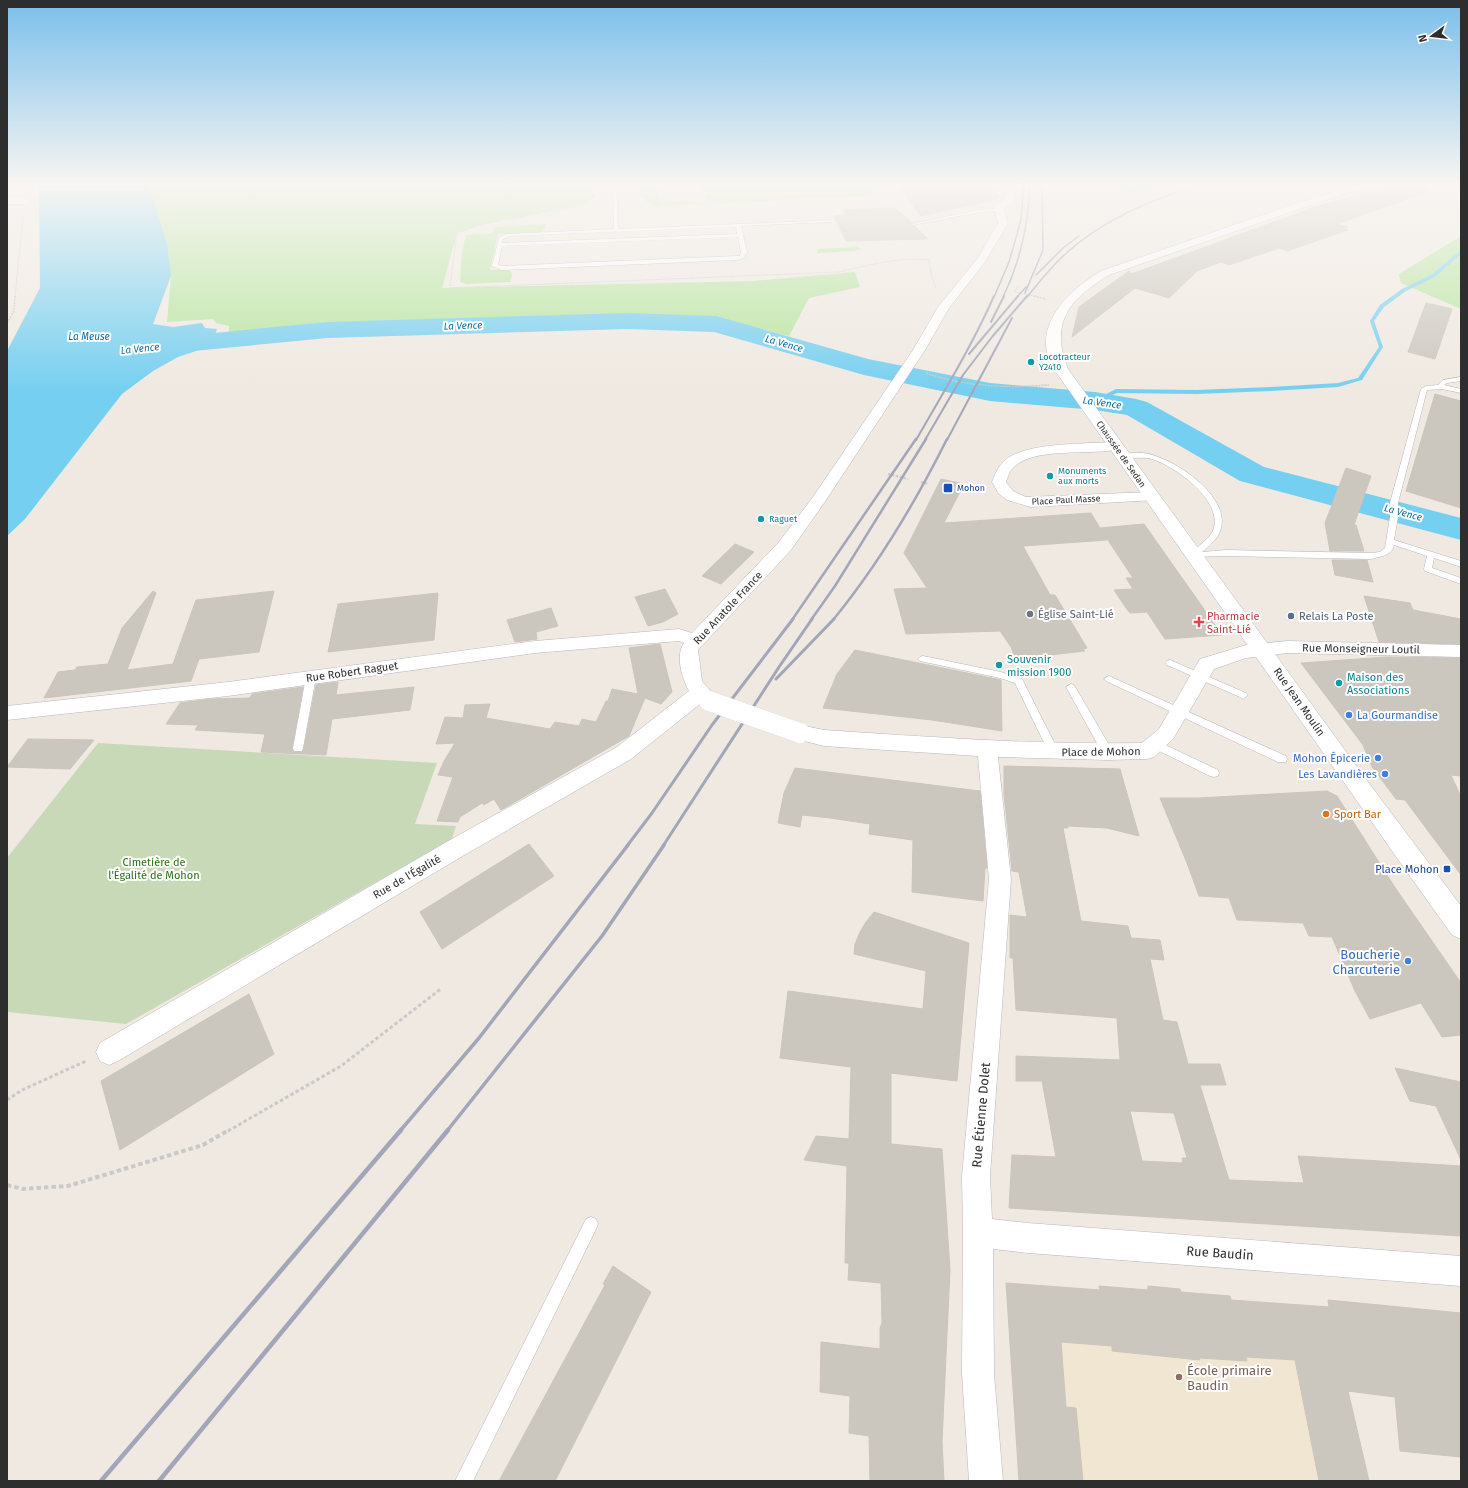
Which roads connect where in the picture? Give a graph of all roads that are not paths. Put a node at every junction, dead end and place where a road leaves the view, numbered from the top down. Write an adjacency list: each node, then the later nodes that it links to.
1 (498, 252): 2 (lane)
2 (744, 252)
3 (986, 252): 15 (street, Rue Anatole France)
4 (1162, 252): 8 (main road, Chaussée de Sedan)
5 (1461, 379): 6 (lane)
6 (1439, 387): 7 (lane); 10 (lane)
7 (1461, 391)
8 (1119, 451): 9 (main road, Chaussée de Sedan); 9 (street, Place Paul Masse); 11 (lane)
9 (1151, 497): 11 (main road, Rue Jean Moulin)
10 (1391, 542): 11 (lane); 12 (lane)
11 (1194, 555): 16 (main road, Rue Jean Moulin)
12 (1431, 555): 13 (lane); 14 (lane)
13 (1461, 564)
14 (1461, 581)
15 (696, 640): 21 (street, Rue Robert Raguet); 25 (street, Rue Anatole France)
16 (1261, 648): 17 (street, Rue Monseigneur Loutil); 20 (street, Place de Mohon); 35 (main road, Rue Jean Moulin)
17 (1461, 651)
18 (923, 659): 31 (lane)
19 (1170, 663): 20 (lane)
20 (1200, 676): 24 (lane); 26 (street, Place de Mohon)
21 (311, 677): 27 (street, Rue Robert Raguet); 29 (lane)
22 (1109, 679): 26 (lane)
23 (1071, 687): 32 (lane)
24 (1243, 695)
25 (704, 697): 30 (street, bridge); 36 (street, Rue de l'Égalité)
26 (1179, 711): 28 (street, Place de Mohon); 33 (lane)
27 (7, 713)
28 (1155, 744): 32 (street, Place de Mohon); 34 (lane)
29 (298, 748)
30 (987, 749): 31 (street, Place de Mohon); 38 (street, Rue Étienne Dolet)
31 (1054, 752): 32 (street, Place de Mohon)
32 (1108, 753)
33 (1282, 759)
34 (1214, 773)
35 (1461, 927)
36 (109, 1052)
37 (591, 1224): 40 (lane)
38 (978, 1232): 39 (street, Rue Baudin); 41 (street, Rue Étienne Dolet)
39 (1461, 1271)
40 (464, 1481)
41 (986, 1481)

